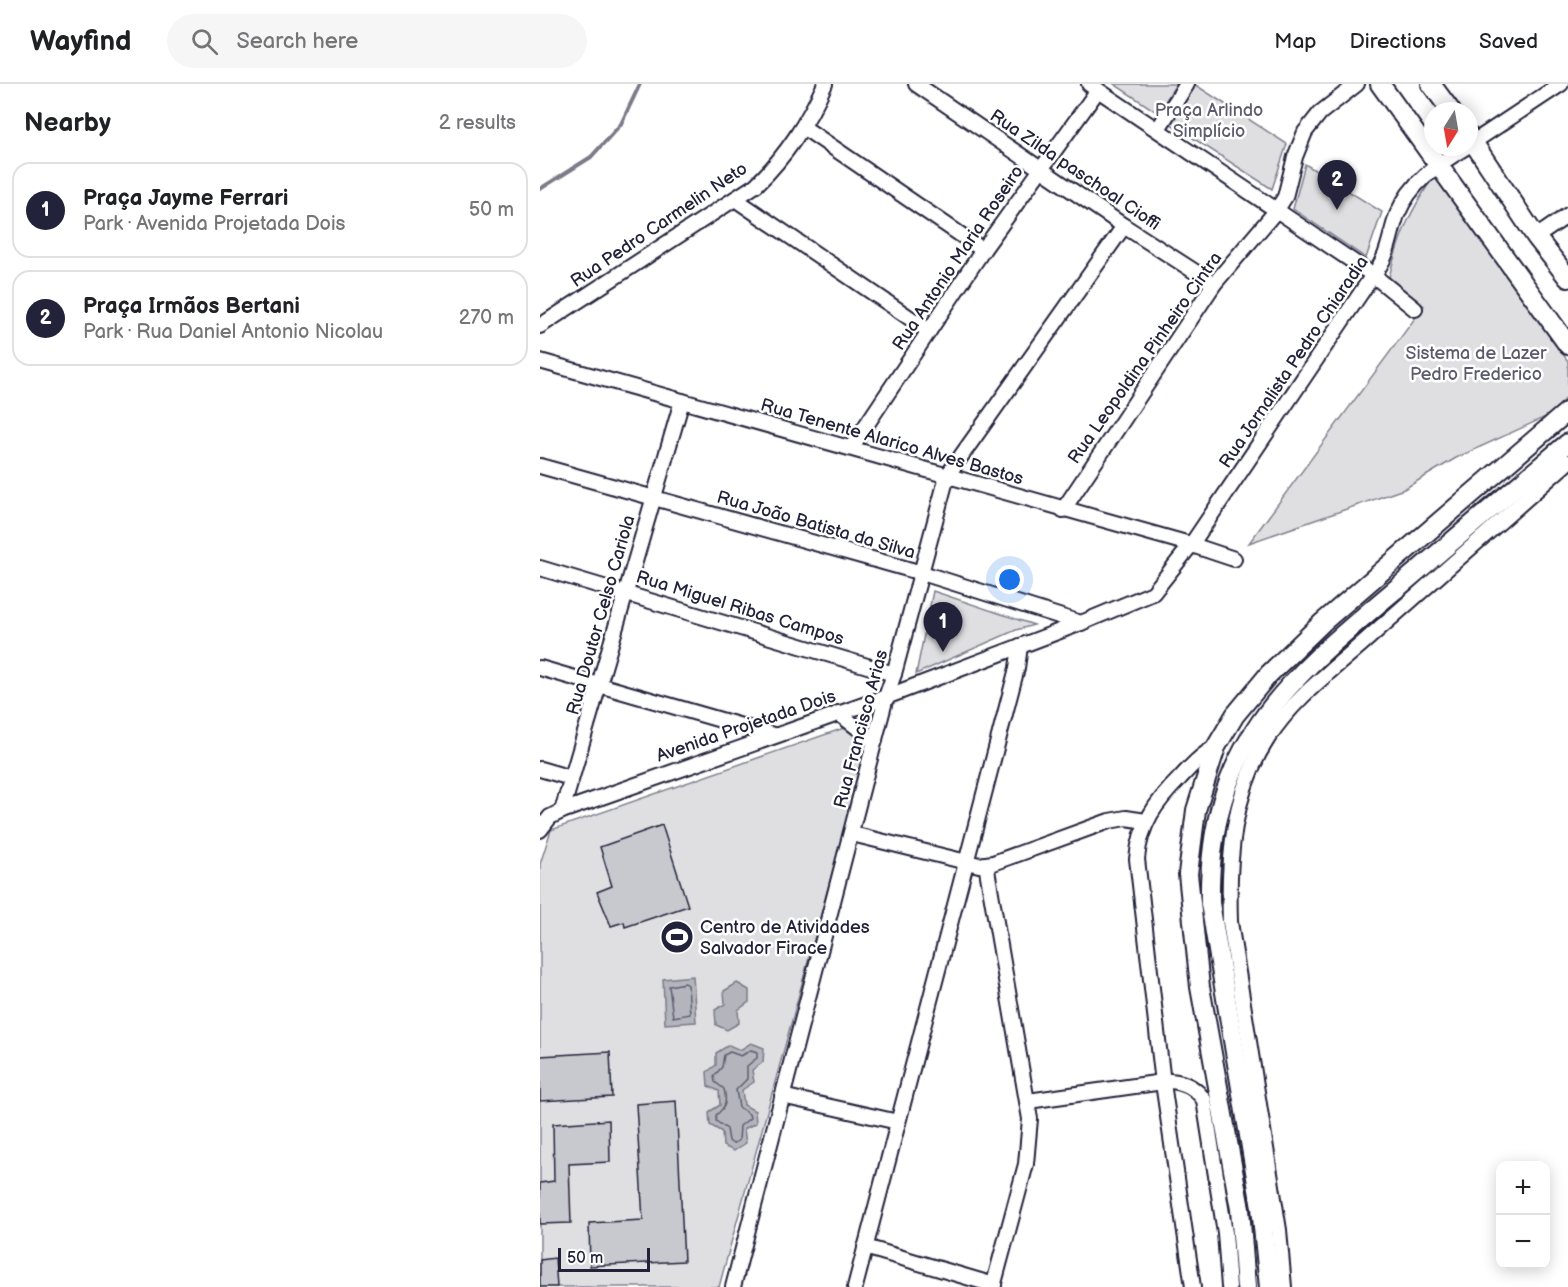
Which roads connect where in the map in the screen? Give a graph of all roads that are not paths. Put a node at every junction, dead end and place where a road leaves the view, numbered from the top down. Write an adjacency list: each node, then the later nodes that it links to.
1 (825, 84): 10 (street, Rua Pedro Carmelin Neto)
2 (916, 84): 16 (street, Rua Zilda paschoal Cioffi)
3 (1187, 84): 11 (street)
4 (1357, 84): 18 (street, Rua Leopoldina Pinheiro Cintra)
5 (1380, 84): 15 (main road)
6 (1431, 84): 9 (main road)
7 (1561, 84): 12 (street, Rua Jornalista Pedro Chiaradia)
8 (1094, 87): 11 (street); 16 (street, Rua Antonio Maria Roseiro)
9 (1444, 102)
10 (803, 127): 17 (street, Rua Pedro Carmelin Neto); 22 (street)
11 (1158, 129): 18 (street)
12 (1478, 137)
13 (1451, 156): 15 (street, Rua Jornalista Pedro Chiaradia)
14 (1478, 156): 21 (main road)
15 (1438, 165): 23 (street, Rua Jornalista Pedro Chiaradia); 29 (main road)
16 (1041, 170): 20 (street, Rua Zilda paschoal Cioffi); 22 (street, Rua Antonio Maria Roseiro)
17 (735, 199): 27 (street, Rua Pedro Carmelin Neto); 28 (street)
18 (1276, 211): 23 (street); 25 (street, Rua Leopoldina Pinheiro Cintra)
19 (1568, 215): 21 (street)
20 (1124, 226): 25 (street, Rua Zilda paschoal Cioffi); 37 (street, Rua Francisco Arias)
21 (1536, 237): 24 (main road)
22 (983, 250): 28 (street, Rua Antonio Maria Roseiro)
23 (1373, 275): 26 (street); 40 (street, Rua Jornalista Pedro Chiaradia)
24 (1568, 278)
25 (1214, 284): 39 (street, Rua Leopoldina Pinheiro Cintra)
26 (1415, 309)
27 (540, 326)
28 (929, 331): 34 (street, Rua Antonio Maria Roseiro)
29 (1568, 345)
30 (540, 361): 31 (street, Rua Tenente Alarico Alves Bastos)
31 (682, 401): 34 (street, Rua Tenente Alarico Alves Bastos); 38 (street, Rua Doutor Celso Cariola)
32 (1568, 411): 54 (main road)
33 (1568, 443): 78 (main road)
34 (851, 448): 37 (street, Rua Tenente Alarico Alves Bastos)
35 (1568, 462): 79 (street)
36 (540, 466): 38 (street, Rua João Batista da Silva)
37 (947, 477): 39 (street, Rua Tenente Alarico Alves Bastos); 43 (street, Rua Francisco Arias)
38 (653, 498): 43 (street, Rua João Batista da Silva); 44 (street, Rua Doutor Celso Cariola)
39 (1063, 510): 40 (street, Rua Tenente Alarico Alves Bastos)
40 (1191, 545): 41 (street, Rua Tenente Alarico Alves Bastos); 45 (street, Avenida Projetada Dois)
41 (1234, 559)
42 (540, 568): 44 (street, Rua Miguel Ribas Campos)
43 (922, 573): 45 (street, Rua João Batista da Silva); 48 (street, Rua Francisco Arias)
44 (626, 592): 48 (street, Rua Miguel Ribas Campos); 49 (street, Rua Doutor Celso Cariola)
45 (1081, 623): 46 (street, Avenida Projetada Dois)
46 (1020, 646): 50 (street, Avenida Projetada Dois); 61 (street)
47 (540, 668): 49 (street)
48 (894, 674): 50 (street, Rua Francisco Arias)
49 (601, 686): 52 (street); 56 (street, Rua Doutor Celso Cariola)
50 (886, 697): 51 (street, Avenida Projetada Dois); 53 (street, Rua Francisco Arias)
51 (838, 713): 52 (street, Avenida Projetada Dois); 53 (street)
52 (773, 735): 57 (street, Avenida Projetada Dois)
53 (875, 741): 60 (street, Rua Francisco Arias)
54 (1216, 747): 58 (street); 64 (main road)
55 (540, 769): 56 (street)
56 (571, 778): 57 (street, Rua Doutor Celso Cariola)
57 (562, 811): 59 (street)
58 (1146, 821): 62 (street); 63 (street)
59 (540, 830)
60 (852, 834): 61 (street); 65 (street, Rua Francisco Arias)
61 (966, 864): 62 (street); 67 (street)
62 (986, 864): 66 (street)
63 (1163, 1083): 66 (street); 68 (street); 75 (street)
64 (1218, 1094): 68 (street); 71 (main road)
65 (782, 1096): 67 (street); 73 (street, Rua Francisco Arias)
66 (1028, 1101): 72 (street)
67 (898, 1122): 70 (street)
68 (1211, 1146): 69 (street)
69 (1225, 1233): 71 (street); 76 (street)
70 (866, 1248): 72 (street); 74 (street)
71 (1244, 1264): 77 (main road)
72 (994, 1286)
73 (733, 1287)
74 (855, 1287)
75 (1193, 1287)
76 (1229, 1287)
77 (1246, 1287)
78 (1269, 1287)
79 (1284, 1287)

